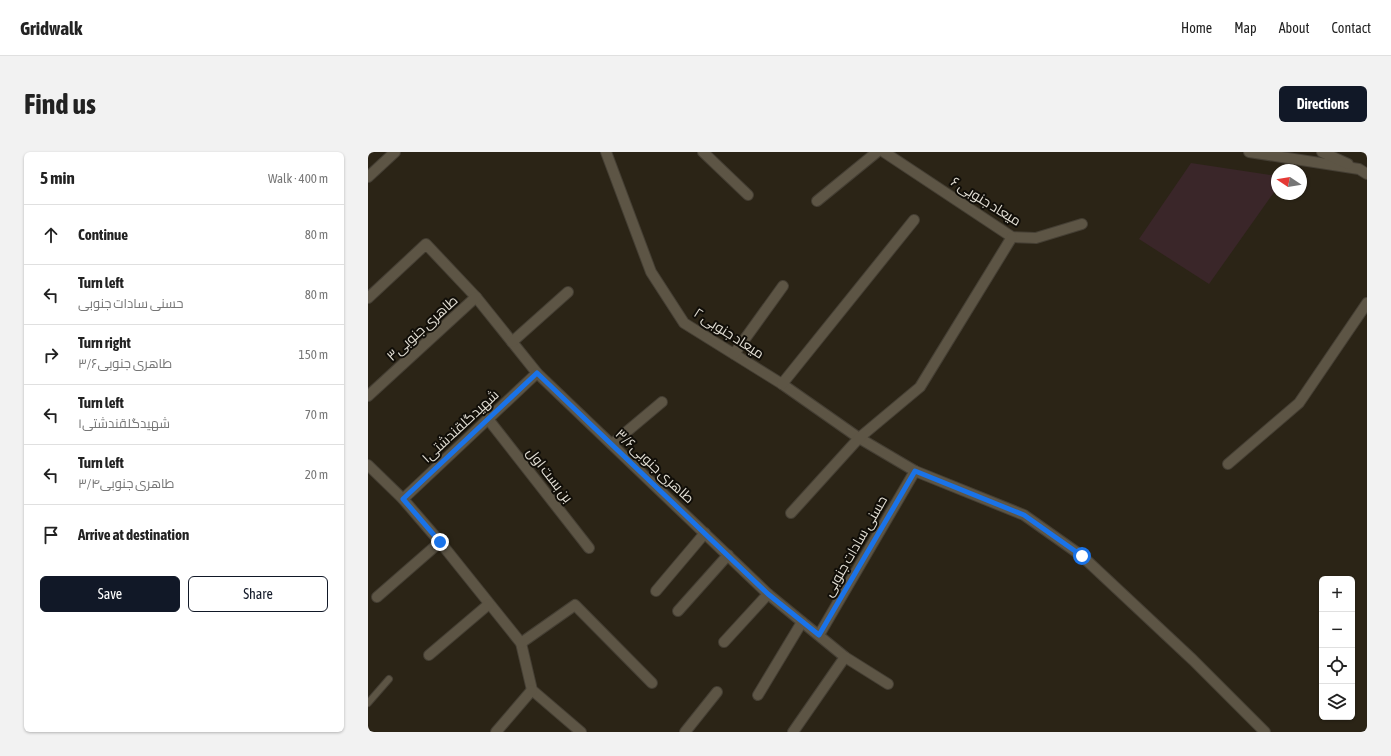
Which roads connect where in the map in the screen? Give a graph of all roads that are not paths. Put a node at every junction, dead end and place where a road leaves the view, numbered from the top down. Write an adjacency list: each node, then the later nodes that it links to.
1 (395, 152): 9 (street)
2 (606, 152): 21 (street, میعاد جنوبی ۲)
3 (703, 152): 10 (street)
4 (877, 152): 11 (street)
5 (884, 152): 14 (street, میعاد جنوبی ۶)
6 (1249, 152): 8 (street)
7 (1322, 152): 8 (street)
8 (1363, 171)
9 (368, 177)
10 (748, 195)
11 (817, 201)
12 (914, 220): 23 (street)
13 (1082, 224): 14 (street, میعاد جنوبی ۶)
14 (1012, 237): 27 (street)
15 (783, 286): 21 (street)
16 (568, 292): 20 (street)
17 (476, 297): 18 (street, طاهری جنوبی۳/۶); 20 (street, طاهری جنوبی۳/۶); 24 (street, طاهری جنوبی۳)
18 (368, 298)
19 (1367, 302): 29 (street)
20 (512, 342): 22 (street, طاهری جنوبی۳/۶)
21 (734, 354): 23 (street, میعاد جنوبی ۲)
22 (537, 373): 26 (street, شهیدگلقندشتی۱); 28 (street, طاهری جنوبی۳/۶)
23 (782, 384): 27 (street, میعاد جنوبی ۲)
24 (368, 396)
25 (662, 402): 28 (street)
26 (488, 419): 32 (street, شهیدگلقندشتی۱); 36 (street, بن بست اول)
27 (859, 438): 31 (street, میعاد جنوبی ۲); 33 (street)
28 (612, 444): 34 (street, طاهری جنوبی۳/۶)
29 (1228, 464)
30 (368, 465): 32 (street)
31 (915, 471): 44 (street, حسنی سادات جنوبی); 60 (street, میعاد جنوبی ۲)
32 (403, 499): 35 (street)
33 (791, 513)
34 (705, 533): 37 (street, طاهری جنوبی۳/۶); 38 (street)
35 (440, 542): 40 (street); 41 (street)
36 (589, 548)
37 (728, 555): 39 (street, طاهری جنوبی۳/۶); 42 (street)
38 (656, 591)
39 (768, 594): 43 (street, طاهری جنوبی۳/۶); 45 (street)
40 (377, 597)
41 (489, 604): 46 (street); 47 (street)
42 (678, 611)
43 (802, 622): 44 (street, طاهری جنوبی۳/۶); 54 (street)
44 (819, 635): 48 (street, طاهری جنوبی۳/۶)
45 (724, 642)
46 (521, 643): 50 (street); 52 (street)
47 (429, 655)
48 (845, 657): 51 (street, طاهری جنوبی۳/۶); 59 (street)
49 (389, 679): 55 (lane)
50 (652, 683)
51 (888, 684)
52 (532, 690): 56 (street); 57 (street)
53 (717, 692): 58 (street)
54 (758, 695)
55 (368, 703)
56 (496, 732)
57 (581, 732)
58 (685, 732)
59 (793, 732)
60 (1265, 732)

